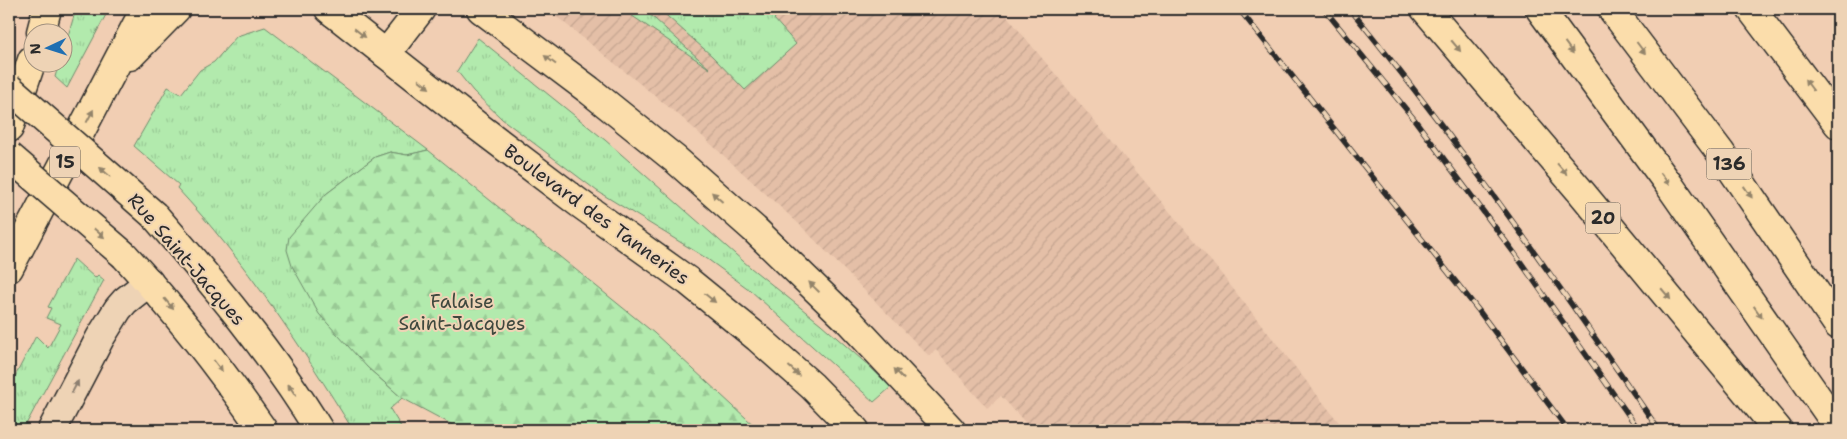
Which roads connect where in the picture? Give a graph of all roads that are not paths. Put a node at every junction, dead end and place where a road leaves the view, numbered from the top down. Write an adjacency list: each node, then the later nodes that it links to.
1 (48, 9): 11 (main road)
2 (145, 9): 14 (main road, 15)
3 (176, 9): 14 (main road)
4 (421, 9): 12 (main road)
5 (481, 9): 27 (main road, one-way to 5)
6 (1425, 9): 28 (main road, 20, one-way to 28)
7 (1540, 9): 22 (main road, one-way to 22)
8 (1612, 9): 21 (main road, 136, one-way to 21)
9 (1751, 9): 16 (main road, one-way to 9)
10 (334, 10): 12 (main road, Boulevard des Tanneries, one-way to 12)
11 (44, 22)
12 (386, 54): 26 (main road, Boulevard des Tanneries, one-way to 26)
13 (28, 72): 17 (main road)
14 (113, 73): 19 (main road, 15, one-way to 14)
15 (9, 88): 25 (main road, Rue Saint-Jacques, one-way to 15, bridge)
16 (1838, 124)
17 (9, 128)
18 (9, 156): 20 (main road, one-way to 20, bridge)
19 (9, 268)
20 (149, 282): 23 (street, one-way to 20); 24 (main road, one-way to 24)
21 (1838, 325)
22 (1838, 427)
23 (52, 430)
24 (263, 430)
25 (319, 430)
26 (854, 430)
27 (950, 430)
28 (1778, 430)

